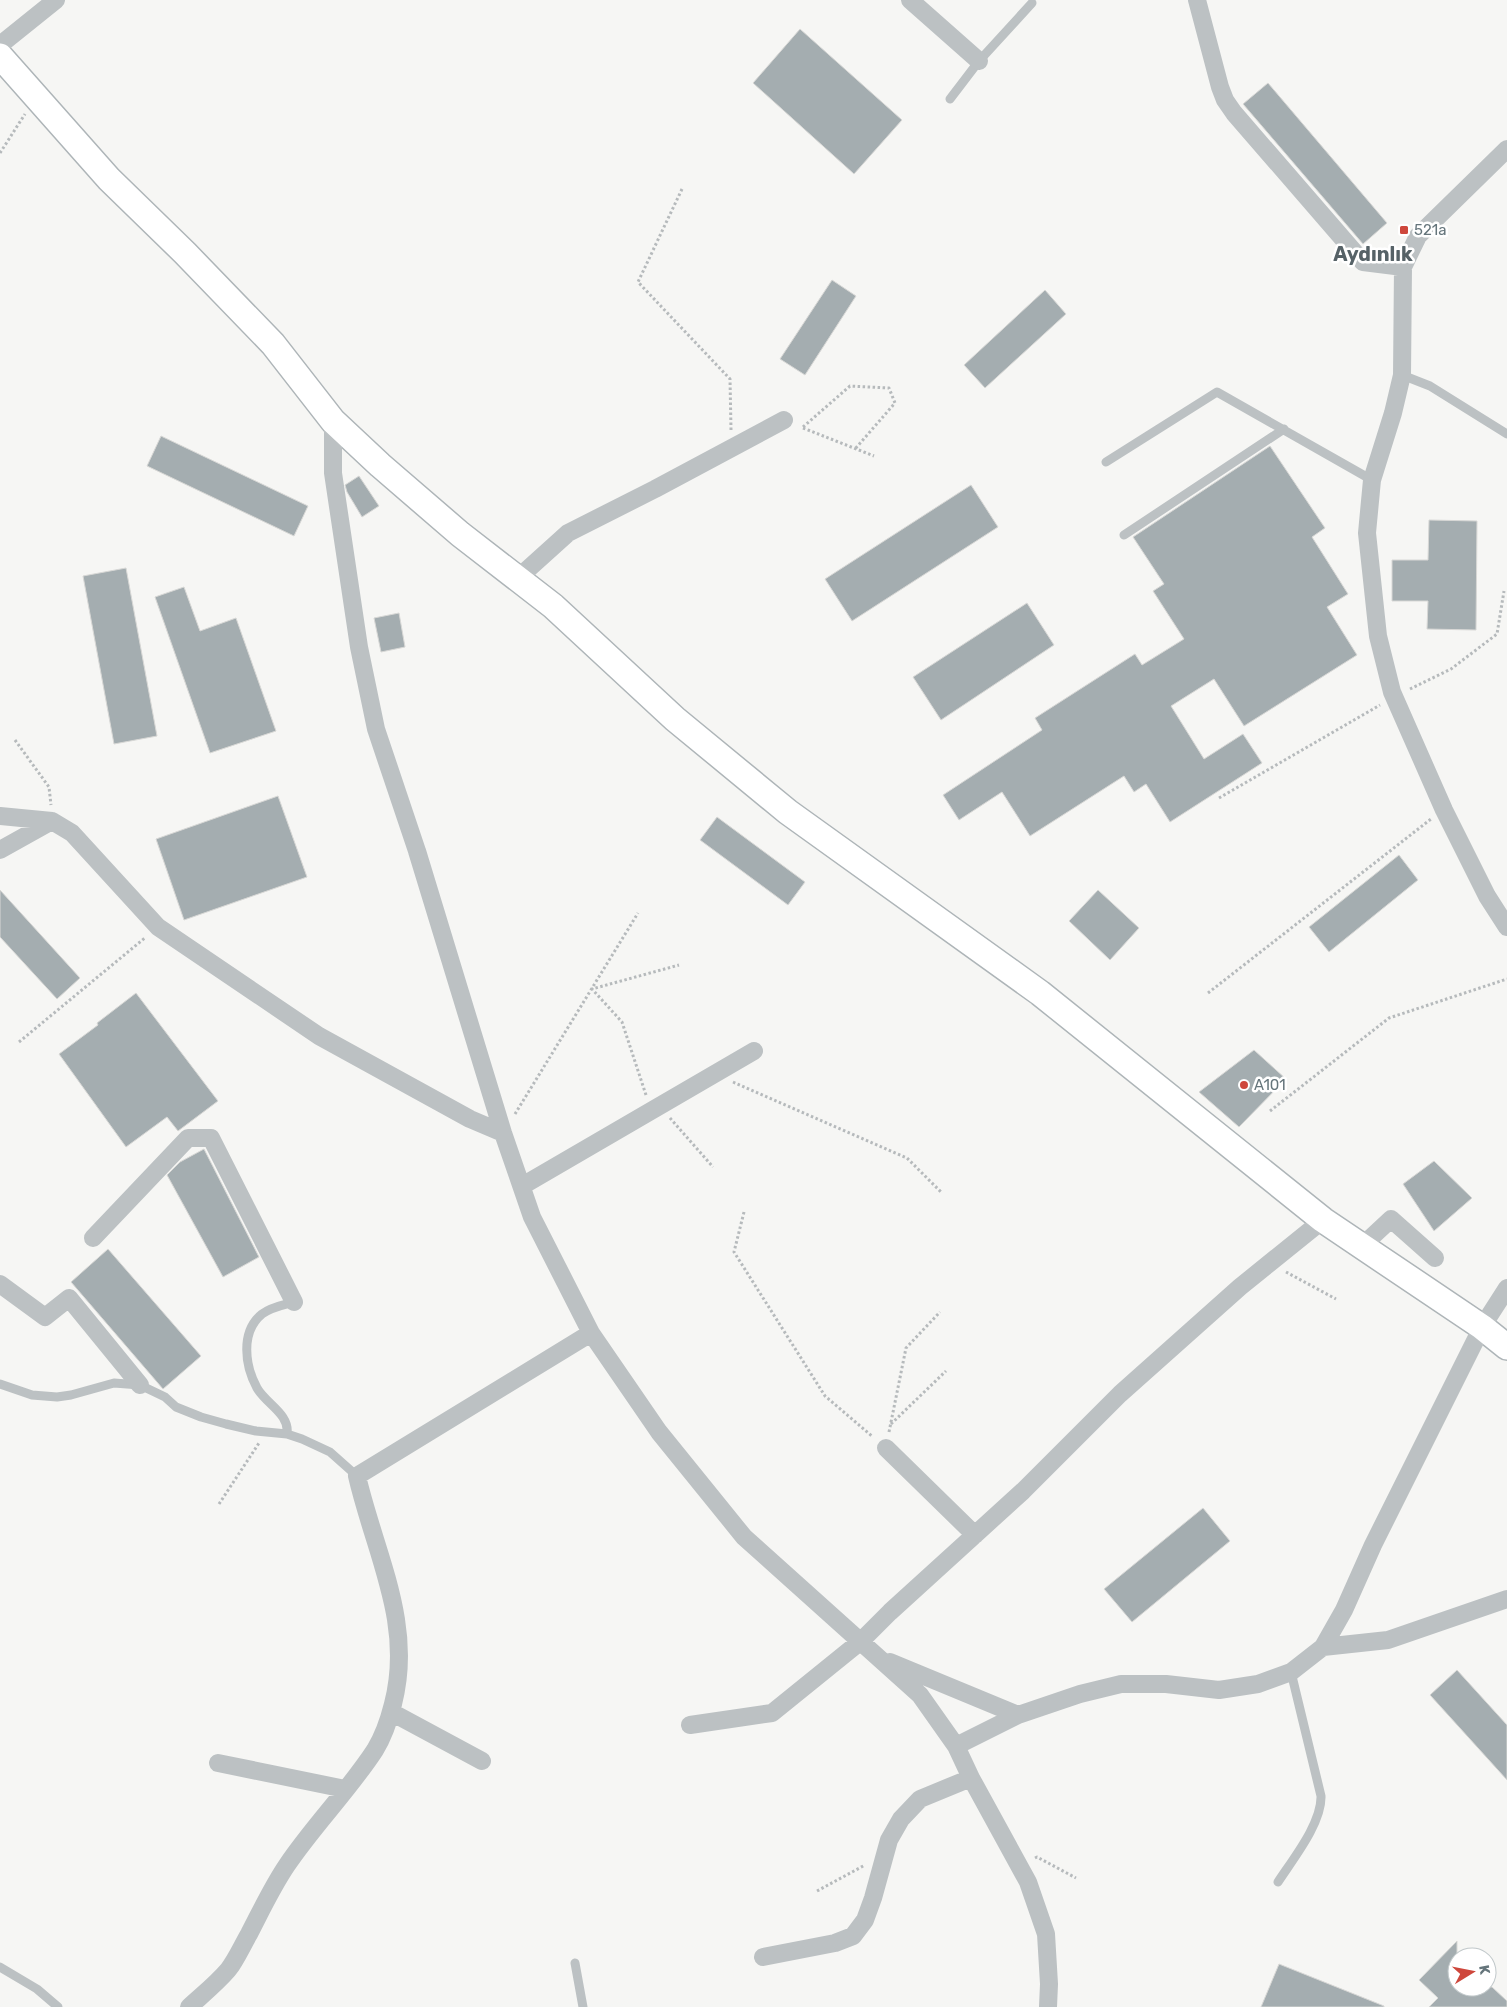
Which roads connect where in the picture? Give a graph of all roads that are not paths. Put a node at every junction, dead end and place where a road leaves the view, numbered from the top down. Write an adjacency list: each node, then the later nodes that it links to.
1 (56, 0): 5 (street)
2 (910, 0): 7 (street)
3 (1197, 0): 10 (street)
4 (1032, 3): 7 (lane)
5 (0, 45)
6 (0, 56): 13 (street)
7 (979, 61): 8 (lane)
8 (950, 99)
9 (1507, 149): 10 (street)
10 (1403, 267): 11 (street)
11 (1402, 375): 15 (lane); 17 (street)
12 (784, 420): 19 (street)
13 (333, 421): 19 (street); 25 (street)
14 (1284, 430): 16 (lane); 17 (lane); 18 (lane)
15 (1507, 434)
16 (1106, 462)
17 (1372, 480): 23 (street)
18 (1124, 535)
19 (517, 578): 27 (street)
20 (0, 816): 21 (street)
21 (52, 821): 22 (street); 25 (street)
22 (0, 850)
23 (1507, 927)
24 (754, 1051): 26 (street)
25 (503, 1133): 26 (street)
26 (522, 1186): 35 (street)
27 (1323, 1220): 29 (street); 42 (street)
28 (93, 1238): 33 (street)
29 (1362, 1246): 30 (street); 34 (street)
30 (1435, 1258)
31 (0, 1284): 38 (street)
32 (1507, 1288): 34 (street)
33 (294, 1302): 39 (lane)
34 (1482, 1327): 36 (street); 45 (street)
35 (591, 1333): 41 (street); 44 (street)
36 (1507, 1346)
37 (0, 1384): 38 (lane)
38 (140, 1385): 39 (lane)
39 (287, 1434): 41 (lane)
40 (886, 1448): 42 (street)
41 (357, 1476): 48 (street)
42 (975, 1535): 44 (street)
43 (1507, 1599): 45 (street)
44 (861, 1641): 46 (street); 50 (street)
45 (1323, 1648): 47 (street)
46 (878, 1657): 49 (street); 51 (street)
47 (1291, 1672): 49 (street); 56 (lane)
48 (391, 1712): 52 (street); 55 (street)
49 (1018, 1715): 51 (street)
50 (690, 1725)
51 (956, 1746): 54 (street)
52 (482, 1761)
53 (218, 1763): 55 (street)
54 (971, 1778): 57 (street); 63 (street)
55 (345, 1789): 61 (street)
56 (1278, 1882)
57 (763, 1957)
58 (575, 1963): 62 (lane)
59 (0, 1966): 60 (lane)
60 (58, 2007)
61 (189, 2007)
62 (583, 2007)
63 (1048, 2007)

